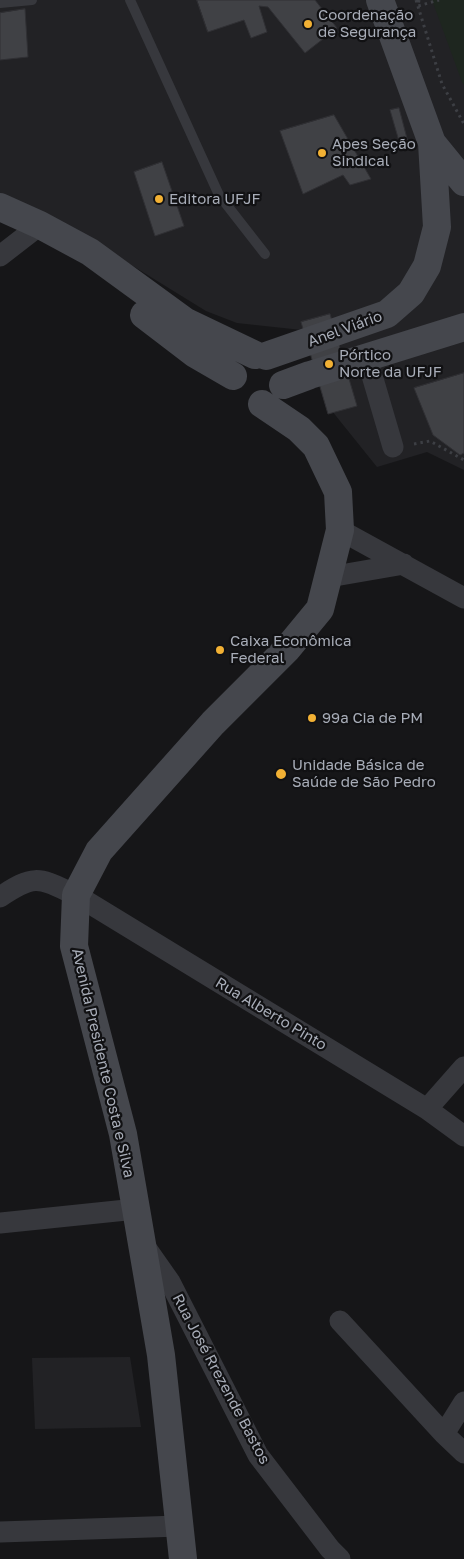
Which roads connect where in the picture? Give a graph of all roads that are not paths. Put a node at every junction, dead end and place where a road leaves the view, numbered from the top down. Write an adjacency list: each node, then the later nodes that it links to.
1 (32, 0): 4 (lane)
2 (130, 0): 9 (lane)
3 (380, 0): 5 (main road, Anel Viário)
4 (0, 3)
5 (432, 142): 6 (main road, Anel Viário); 12 (main road, Anel Viário)
6 (464, 182)
7 (0, 207): 8 (main road)
8 (44, 228): 10 (street); 12 (main road); 14 (main road)
9 (265, 254)
10 (0, 256)
11 (464, 327): 15 (main road, Anel Viário)
12 (261, 355): 14 (main road); 15 (main road)
13 (371, 372): 16 (street)
14 (233, 376): 15 (main road)
15 (274, 395): 17 (main road, Avenida Presidente Costa e Silva)
16 (393, 448)
17 (340, 530): 18 (street); 19 (main road, Avenida Presidente Costa e Silva)
18 (404, 564): 19 (street); 20 (street)
19 (328, 577): 21 (main road, Avenida Presidente Costa e Silva)
20 (464, 598)
21 (76, 895): 22 (street, Rua Alberto Pinto); 24 (street, Rua Alberto Pinto); 26 (main road, Avenida Presidente Costa e Silva)
22 (0, 897)
23 (464, 1067): 24 (street)
24 (427, 1109): 25 (street, Rua Alberto Pinto)
25 (464, 1136)
26 (136, 1209): 27 (street); 28 (main road, Avenida Presidente Costa e Silva)
27 (0, 1223)
28 (142, 1242): 33 (main road, Avenida Presidente Costa e Silva); 36 (street, Rua José Rrezende Bastos)
29 (340, 1321): 31 (street)
30 (464, 1402): 31 (street)
31 (444, 1434): 32 (street)
32 (464, 1453)
33 (179, 1526): 34 (street); 35 (main road, Avenida Presidente Costa e Silva)
34 (0, 1532)
35 (183, 1559)
36 (340, 1559)

